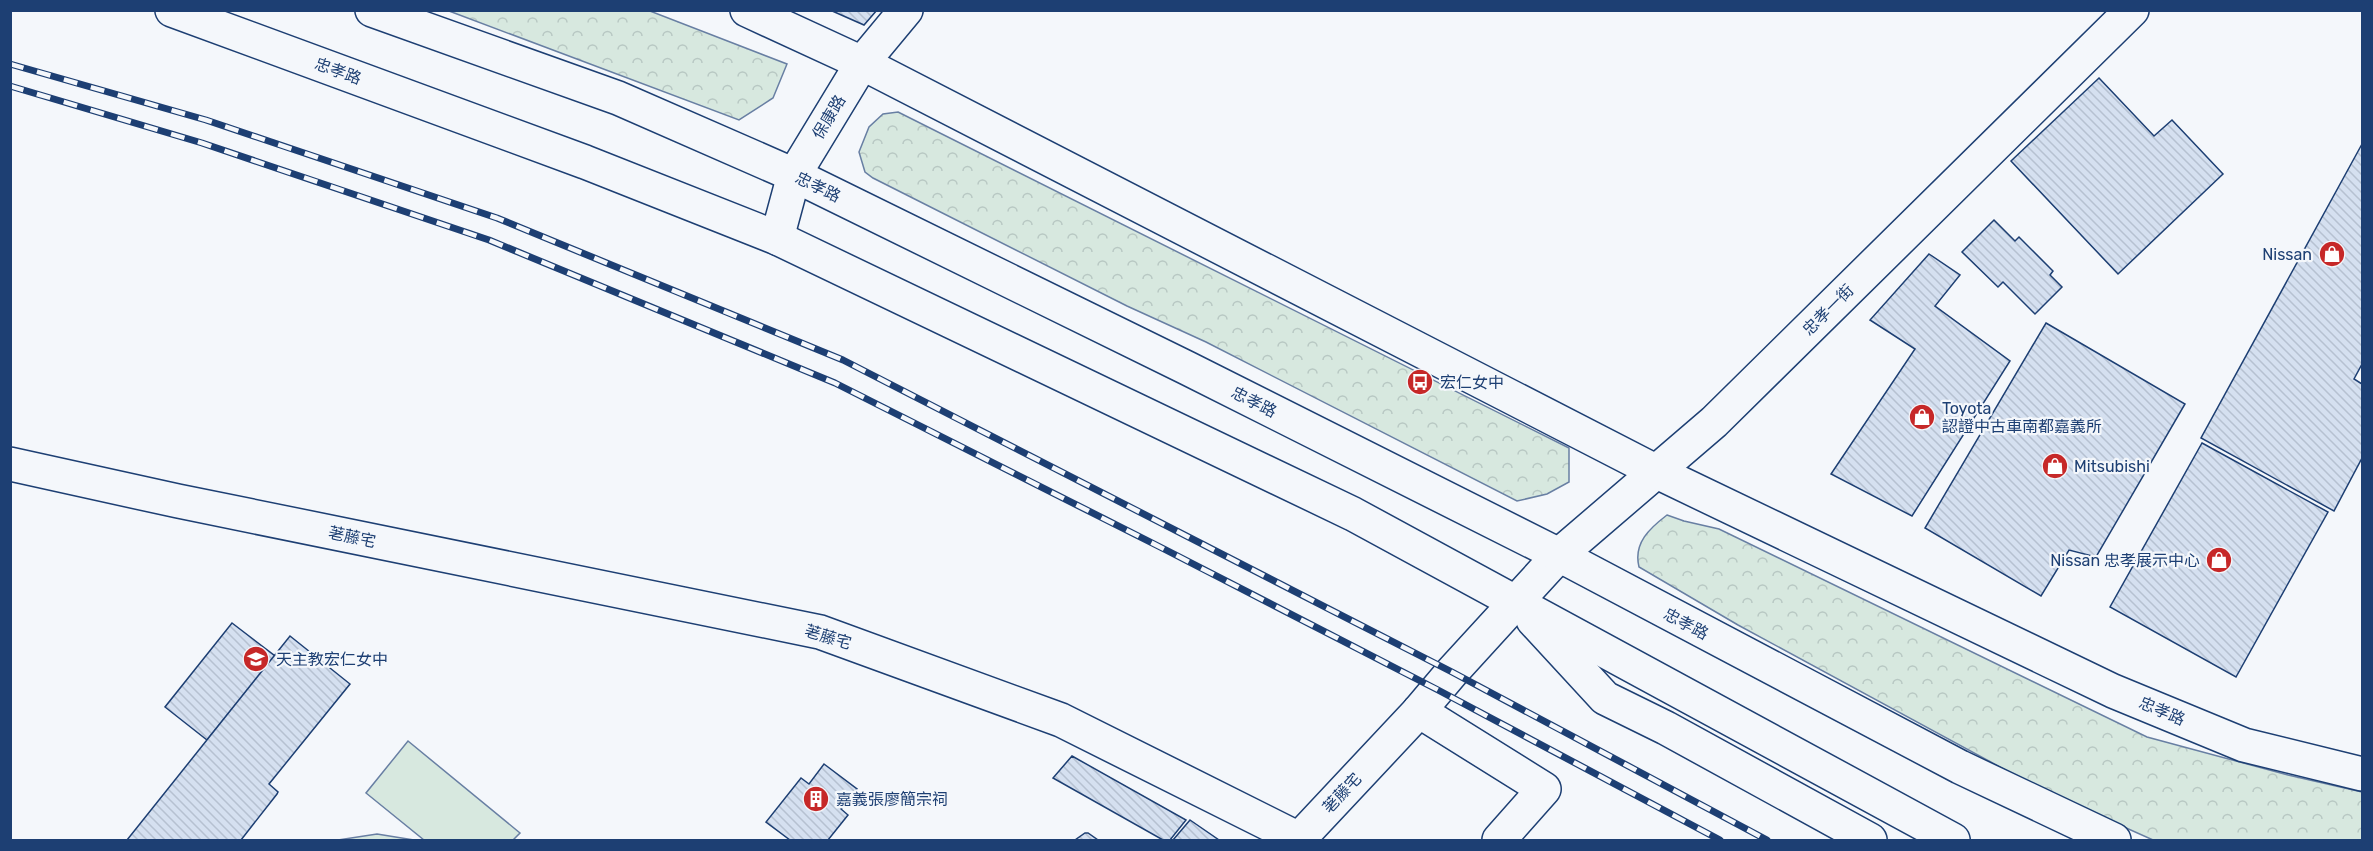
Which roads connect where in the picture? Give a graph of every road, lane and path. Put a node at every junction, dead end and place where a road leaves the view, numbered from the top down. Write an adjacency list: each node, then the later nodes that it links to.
1 (172, 10): 8 (main road, 忠孝路)
2 (372, 10): 7 (main road, 忠孝路)
3 (747, 10): 6 (main road, 忠孝路)
4 (906, 10): 6 (main road, 保康路)
5 (2132, 10): 10 (main road, 忠孝一街)
6 (861, 63): 7 (main road, 保康路); 10 (main road, 忠孝路)
7 (794, 175): 8 (main road, 保康路); 11 (main road, 忠孝路)
8 (777, 238): 12 (main road, 忠孝路)
9 (10, 464): 13 (main road, 荖藤宅)
10 (1655, 471): 11 (main road, 忠孝一街); 14 (main road, 忠孝路)
11 (1559, 555): 12 (main road, 忠孝一街); 18 (main road, 忠孝路)
12 (1516, 601): 13 (main road, 荖藤宅); 16 (main road, 忠孝路); 17 (main road, 忠孝路)
13 (1419, 711): 15 (main road)
14 (2362, 774)
15 (1499, 840)
16 (1870, 840)
17 (1953, 840)
18 (2114, 840)

